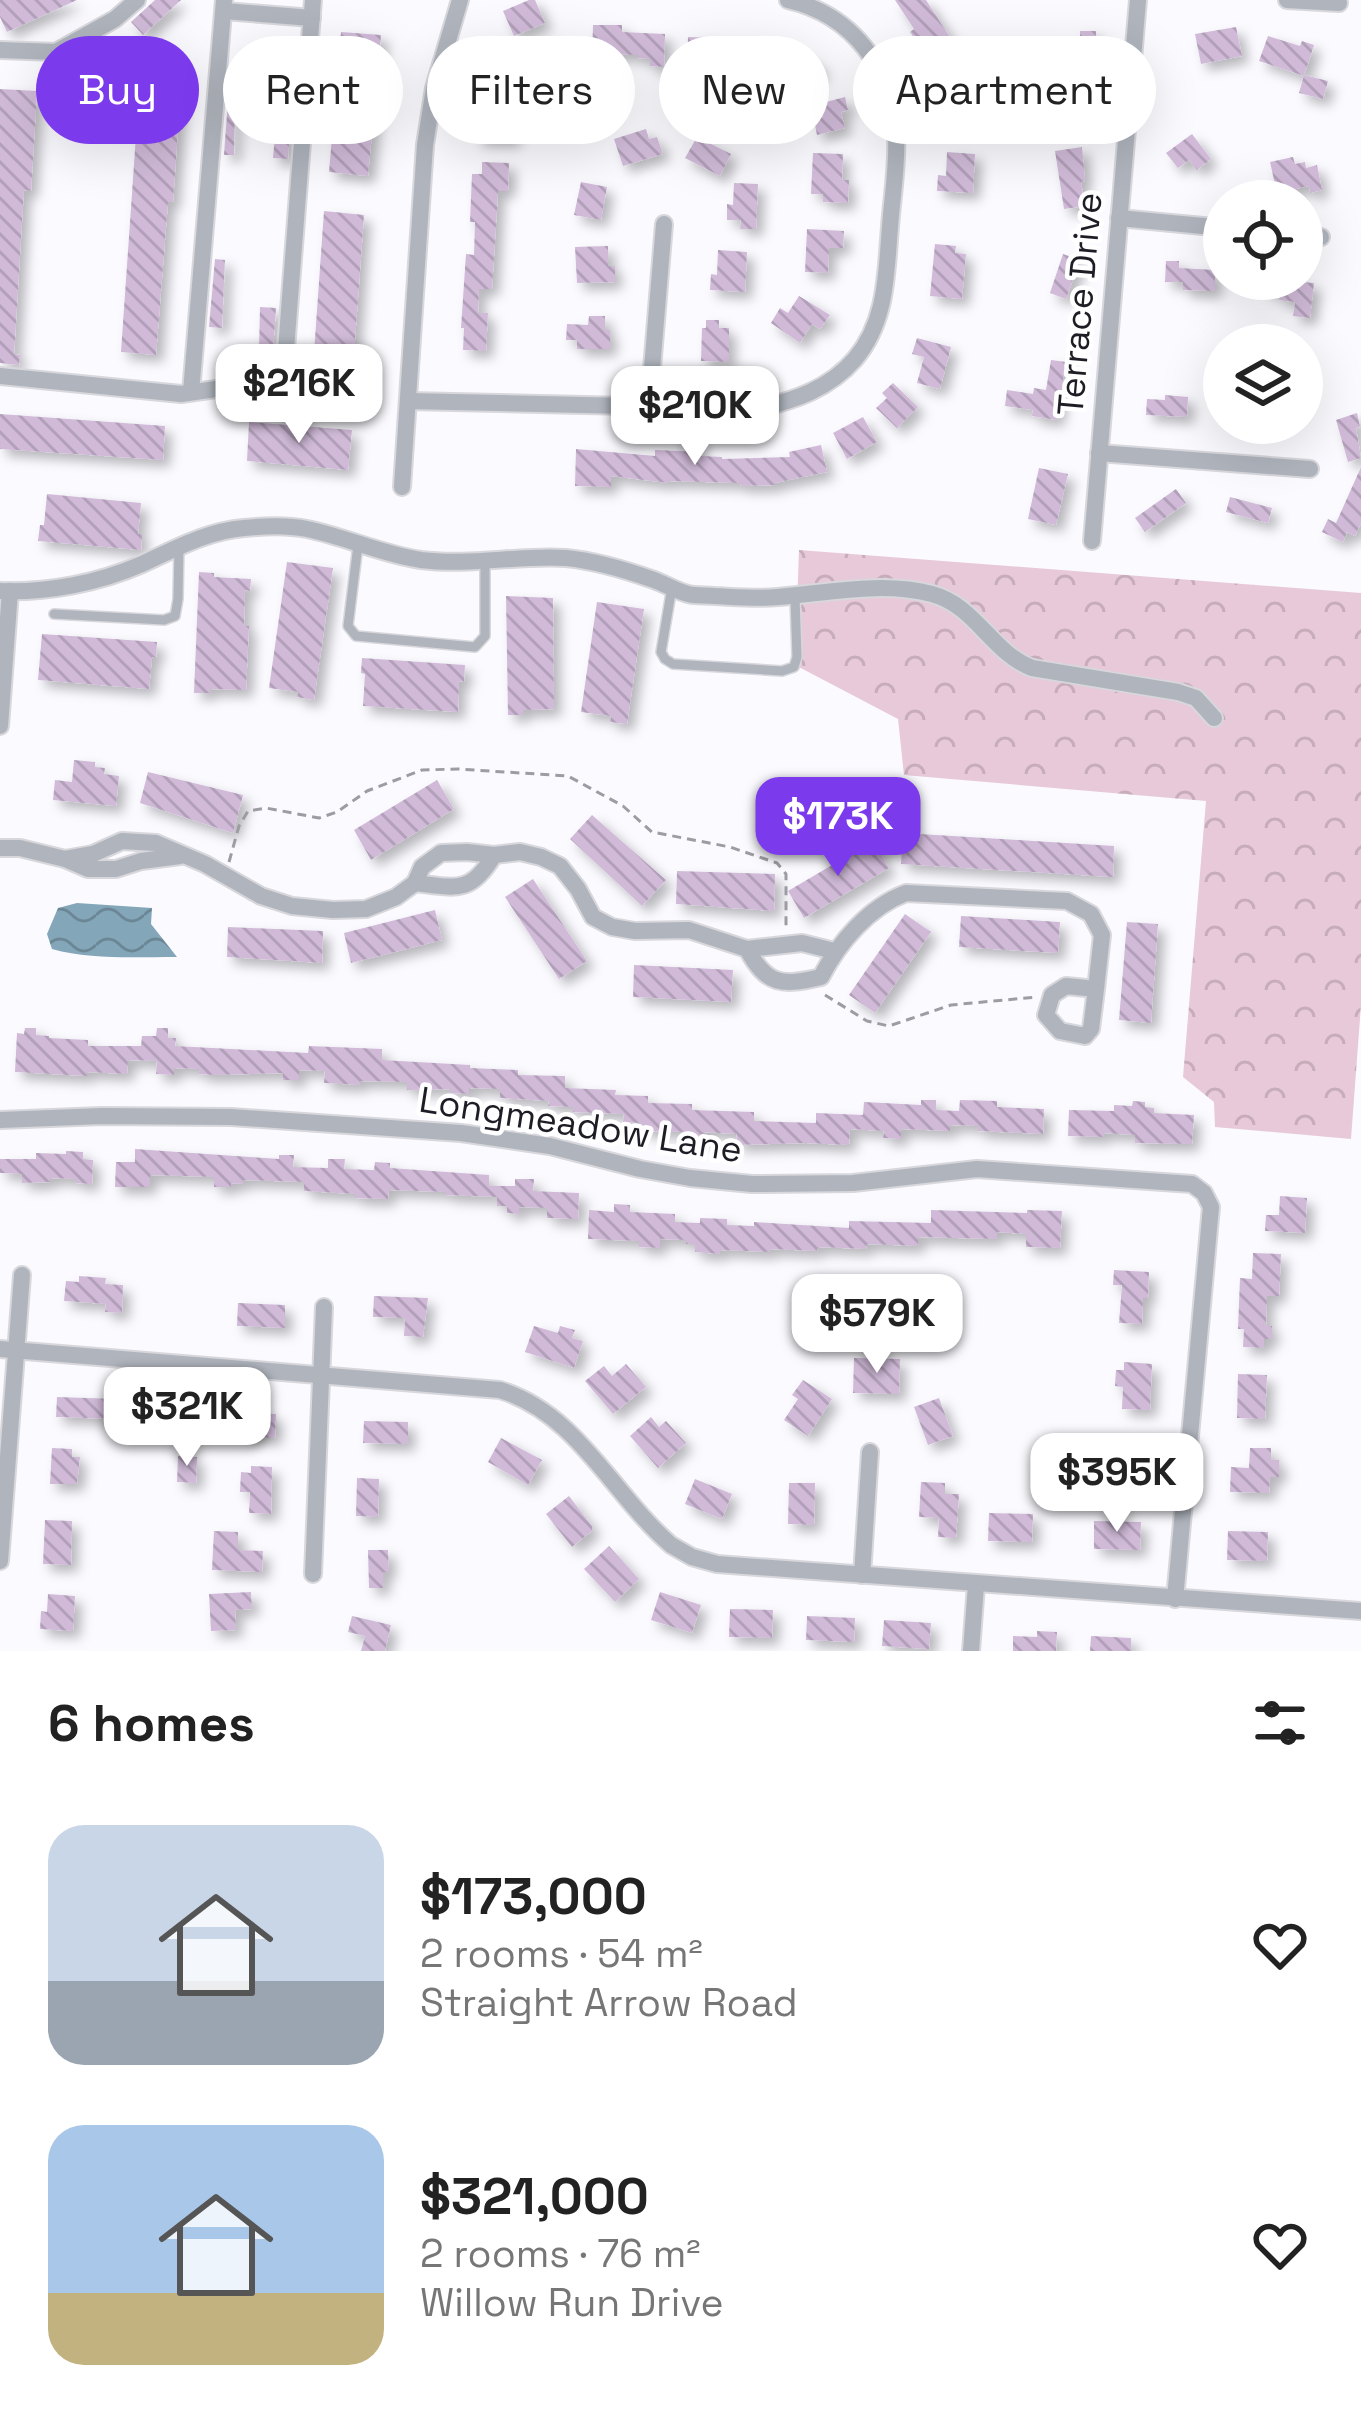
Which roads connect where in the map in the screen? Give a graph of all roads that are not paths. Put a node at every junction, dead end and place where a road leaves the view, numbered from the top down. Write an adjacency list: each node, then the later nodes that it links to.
1 (137, 0): 9 (street)
2 (460, 0): 17 (street)
3 (788, 0): 18 (street)
4 (1138, 0): 10 (street, Terrace Drive)
5 (1287, 0): 6 (street)
6 (1339, 3)
7 (224, 6): 8 (street); 15 (street)
8 (312, 9): 14 (street)
9 (0, 50)
10 (1119, 218): 12 (street); 19 (street, Terrace Drive)
11 (664, 224): 18 (street)
12 (1203, 226)
13 (0, 376): 15 (street)
14 (283, 388): 15 (street); 16 (street)
15 (191, 392)
16 (349, 393)
17 (408, 400): 18 (street); 21 (street)
18 (649, 405)
19 (1100, 453): 20 (street); 22 (street, Terrace Drive)
20 (1310, 469)
21 (402, 487)
22 (1092, 542)
23 (358, 545): 24 (street); 25 (street); 25 (lane)
24 (179, 546): 27 (street); 29 (lane)
25 (485, 562): 26 (street)
26 (672, 587): 28 (street); 28 (lane)
27 (5, 591): 30 (street)
28 (794, 596): 31 (street)
29 (54, 614)
30 (1, 715): 32 (street)
31 (1214, 718)
32 (0, 726)
33 (0, 848): 35 (street)
34 (494, 855): 35 (street); 35 (street); 36 (street)
35 (416, 884)
36 (747, 950): 37 (street); 37 (street)
37 (834, 951): 38 (street)
38 (1096, 989): 38 (street)
39 (0, 1120): 49 (street, Longmeadow Lane)
40 (22, 1275): 42 (street)
41 (324, 1307): 43 (street)
42 (9, 1350): 43 (street); 45 (street)
43 (322, 1374): 46 (street); 47 (street)
44 (870, 1452): 47 (street)
45 (0, 1561)
46 (313, 1574)
47 (862, 1576): 48 (street)
48 (976, 1585): 49 (street); 51 (street)
49 (1175, 1599): 50 (street)
50 (1361, 1611)
51 (971, 1651)

